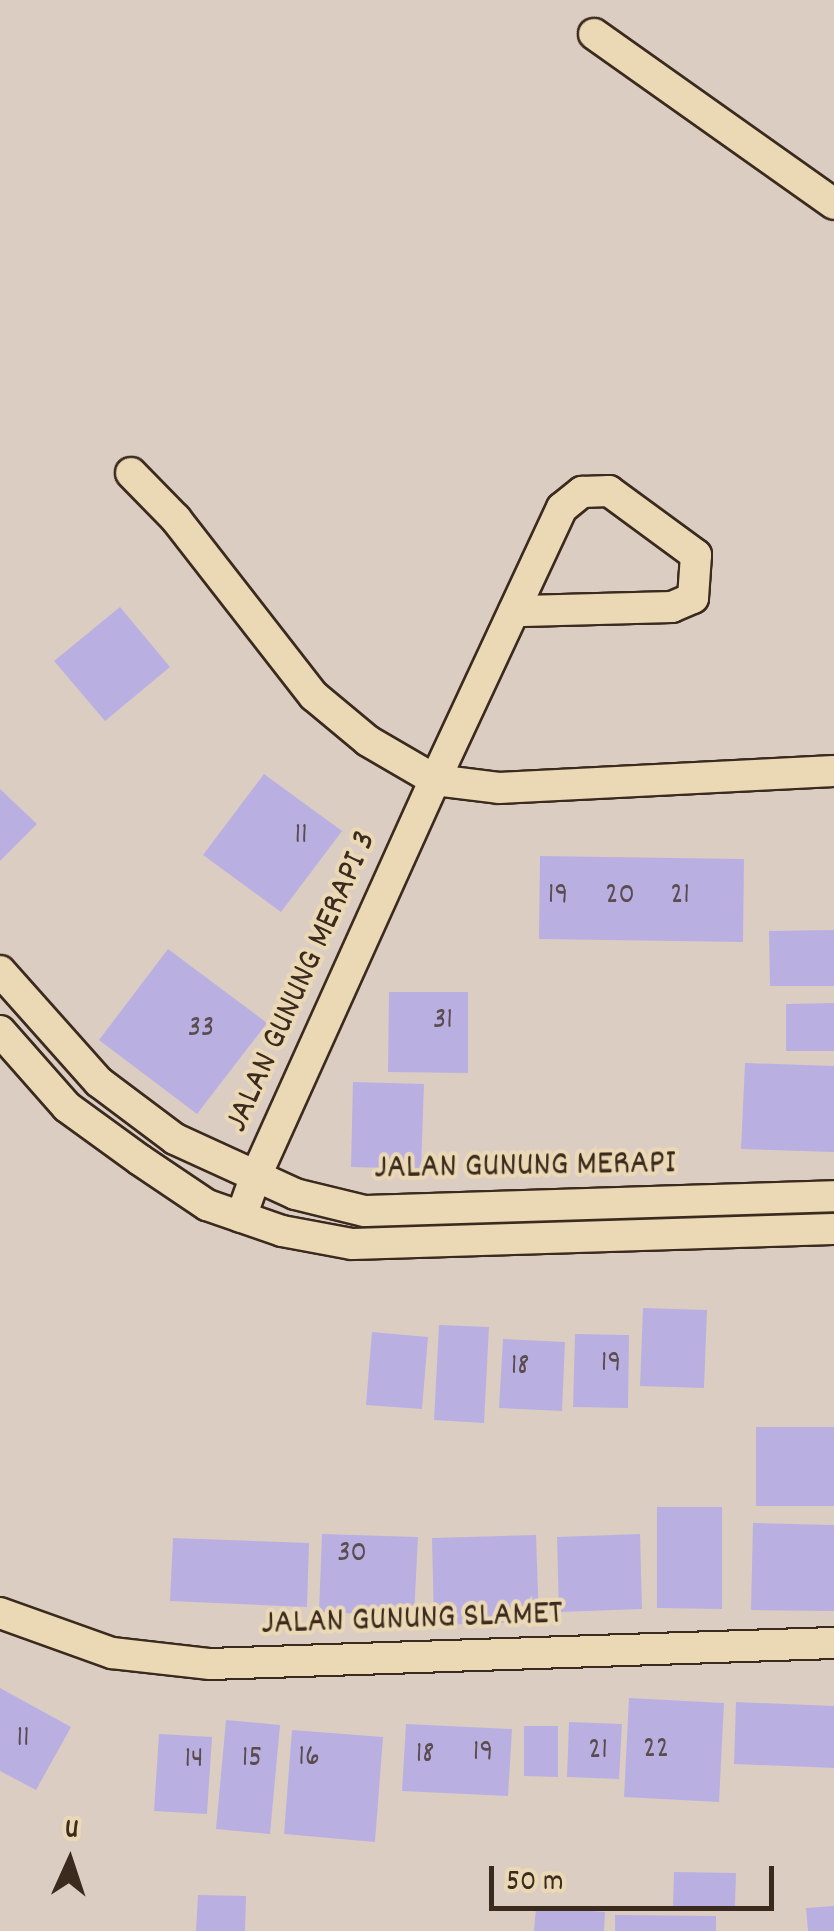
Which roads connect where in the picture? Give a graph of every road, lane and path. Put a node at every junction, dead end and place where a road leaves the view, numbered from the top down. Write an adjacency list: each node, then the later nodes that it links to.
1 (594, 34): 2 (street)
2 (834, 204)
3 (131, 473): 6 (street)
4 (514, 611): 4 (street, JALAN GUNUNG MERAPI 3); 6 (street, JALAN GUNUNG MERAPI 3)
5 (834, 771): 6 (street)
6 (435, 780): 9 (street, JALAN GUNUNG MERAPI 3)
7 (0, 971): 9 (street, JALAN GUNUNG MERAPI)
8 (0, 1031): 11 (street, JALAN GUNUNG MERAPI)
9 (255, 1178): 10 (street, JALAN GUNUNG MERAPI); 11 (street, JALAN GUNUNG MERAPI 3)
10 (834, 1196)
11 (241, 1217): 12 (street, JALAN GUNUNG MERAPI)
12 (834, 1229)
13 (0, 1613): 14 (street, JALAN GUNUNG SLAMET)
14 (834, 1643)

